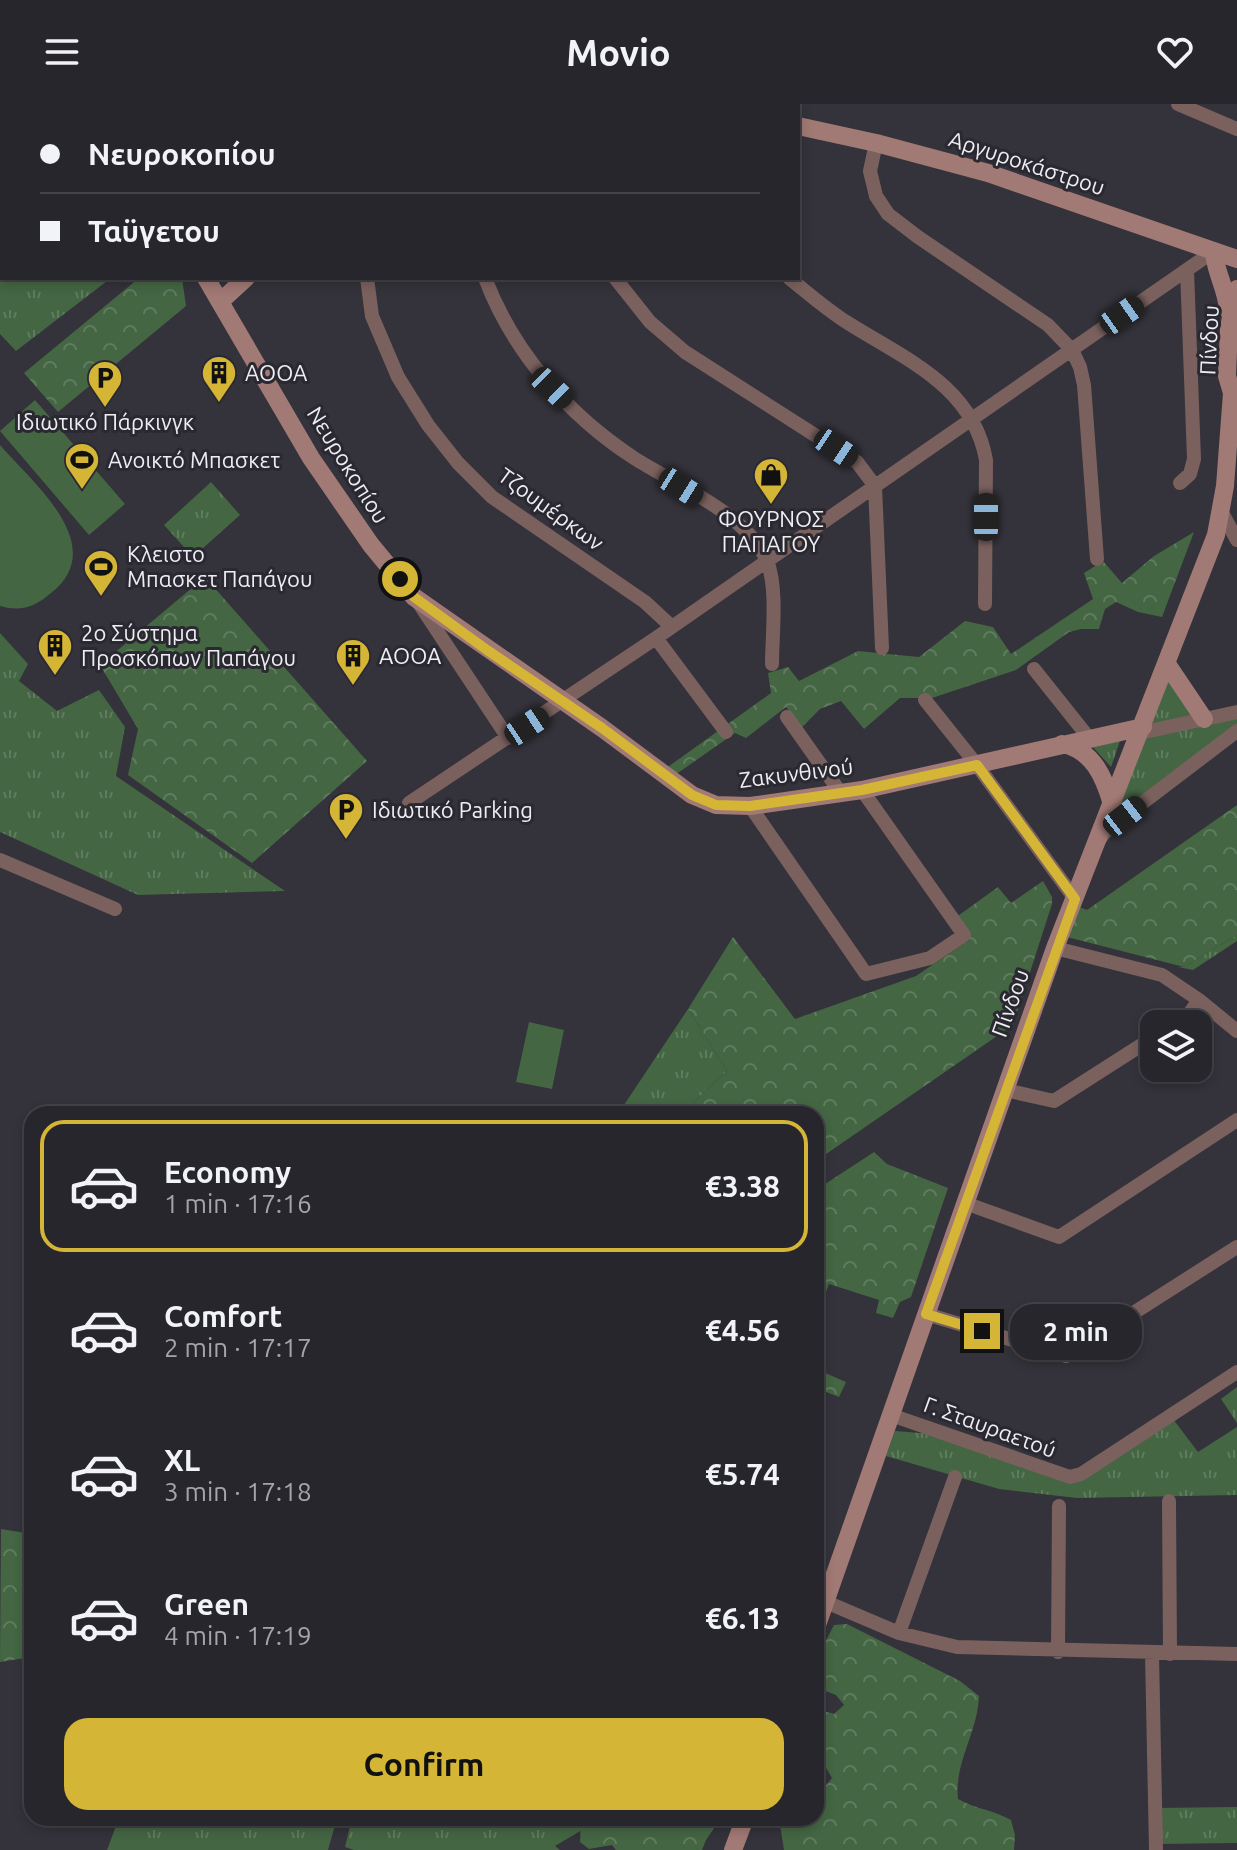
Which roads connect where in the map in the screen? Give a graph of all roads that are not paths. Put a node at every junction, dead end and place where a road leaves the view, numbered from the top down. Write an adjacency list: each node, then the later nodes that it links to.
1 (1178, 104): 3 (street)
2 (800, 126): 4 (street, Αργυροκάστρου)
3 (1237, 129)
4 (876, 143): 5 (street, Αργυροκάστρου); 17 (street)
5 (1214, 251): 6 (street, Αργυροκάστρου); 7 (street); 16 (street)
6 (1237, 259)
7 (1187, 270): 17 (street); 20 (street)
8 (207, 280): 15 (street, Νευροκοπίου)
9 (244, 280): 15 (street)
10 (367, 280): 28 (street, Τζουμέρκων)
11 (486, 280): 25 (street)
12 (617, 280): 21 (street)
13 (792, 280): 19 (street)
14 (1237, 289): 16 (street, Πίνδου)
15 (221, 301): 26 (street, Νευροκοπίου)
16 (1229, 327): 18 (street, Πίνδου)
17 (1072, 350): 19 (street); 24 (street)
18 (1234, 387): 22 (street, Πίνδου)
19 (973, 419): 21 (street); 27 (street)
20 (1180, 483)
21 (875, 486): 25 (street); 30 (street)
22 (1221, 511): 23 (street); 32 (street, Πίνδου)
23 (1237, 540)
24 (1097, 559)
25 (767, 561): 28 (street); 31 (street)
26 (414, 597): 35 (street, Νευροκοπίου); 42 (street)
27 (985, 604)
28 (672, 627): 29 (street)
29 (656, 638): 35 (street); 41 (street)
30 (882, 648)
31 (772, 664)
32 (1167, 664): 38 (street); 39 (street, Πίνδου)
33 (1034, 669): 43 (street)
34 (925, 700): 45 (street)
35 (564, 701): 42 (street); 50 (street, Ζακυνθινού)
36 (1237, 712): 38 (street, Ζακυνθινού)
37 (787, 717): 47 (street)
38 (1204, 719): 39 (street, Ζακυνθινού)
39 (1141, 730): 43 (street, Ζακυνθινού); 49 (street, Πίνδου)
40 (1237, 731): 51 (street)
41 (726, 732)
42 (508, 738): 48 (street)
43 (1089, 738): 44 (street, Ζακυνθινού)
44 (1062, 744): 45 (street, Ζακυνθινού); 49 (street)
45 (977, 765): 46 (street, Ζακυνθινού); 53 (street)
46 (862, 790): 47 (street, Ζακυνθινού); 50 (street)
47 (840, 792): 50 (street, Ζακυνθινού)
48 (409, 803)
49 (1112, 804): 51 (street, Πίνδου)
50 (750, 806)
51 (1097, 842): 53 (street, Πίνδου)
52 (0, 860): 54 (street)
53 (1075, 899): 55 (street, Πίνδου)
54 (115, 909)
55 (1055, 948): 56 (street); 60 (street, Πίνδου)
56 (1199, 1000): 57 (street); 58 (street)
57 (1192, 1010)
58 (1237, 1031)
59 (1140, 1046): 60 (street)
60 (1005, 1090): 62 (street, Πίνδου)
61 (1237, 1120): 62 (street)
62 (965, 1203): 64 (street, Πίνδου)
63 (1237, 1247): 64 (street)
64 (926, 1314): 66 (street, Πίνδου)
65 (1237, 1372): 66 (street, Γ. Σταυραετού)
66 (891, 1415): 70 (street, Πίνδου)
67 (955, 1477): 72 (street)
68 (1169, 1501): 75 (street)
69 (1059, 1506): 73 (street)
70 (826, 1602): 71 (street, Πίνδου); 72 (street)
71 (824, 1607)
72 (899, 1633): 73 (street)
73 (1058, 1652): 74 (street)
74 (1152, 1654): 75 (street); 79 (street)
75 (1170, 1654): 76 (street)
76 (1237, 1654)
77 (742, 1826): 78 (street)
78 (733, 1850)
79 (1156, 1850)

